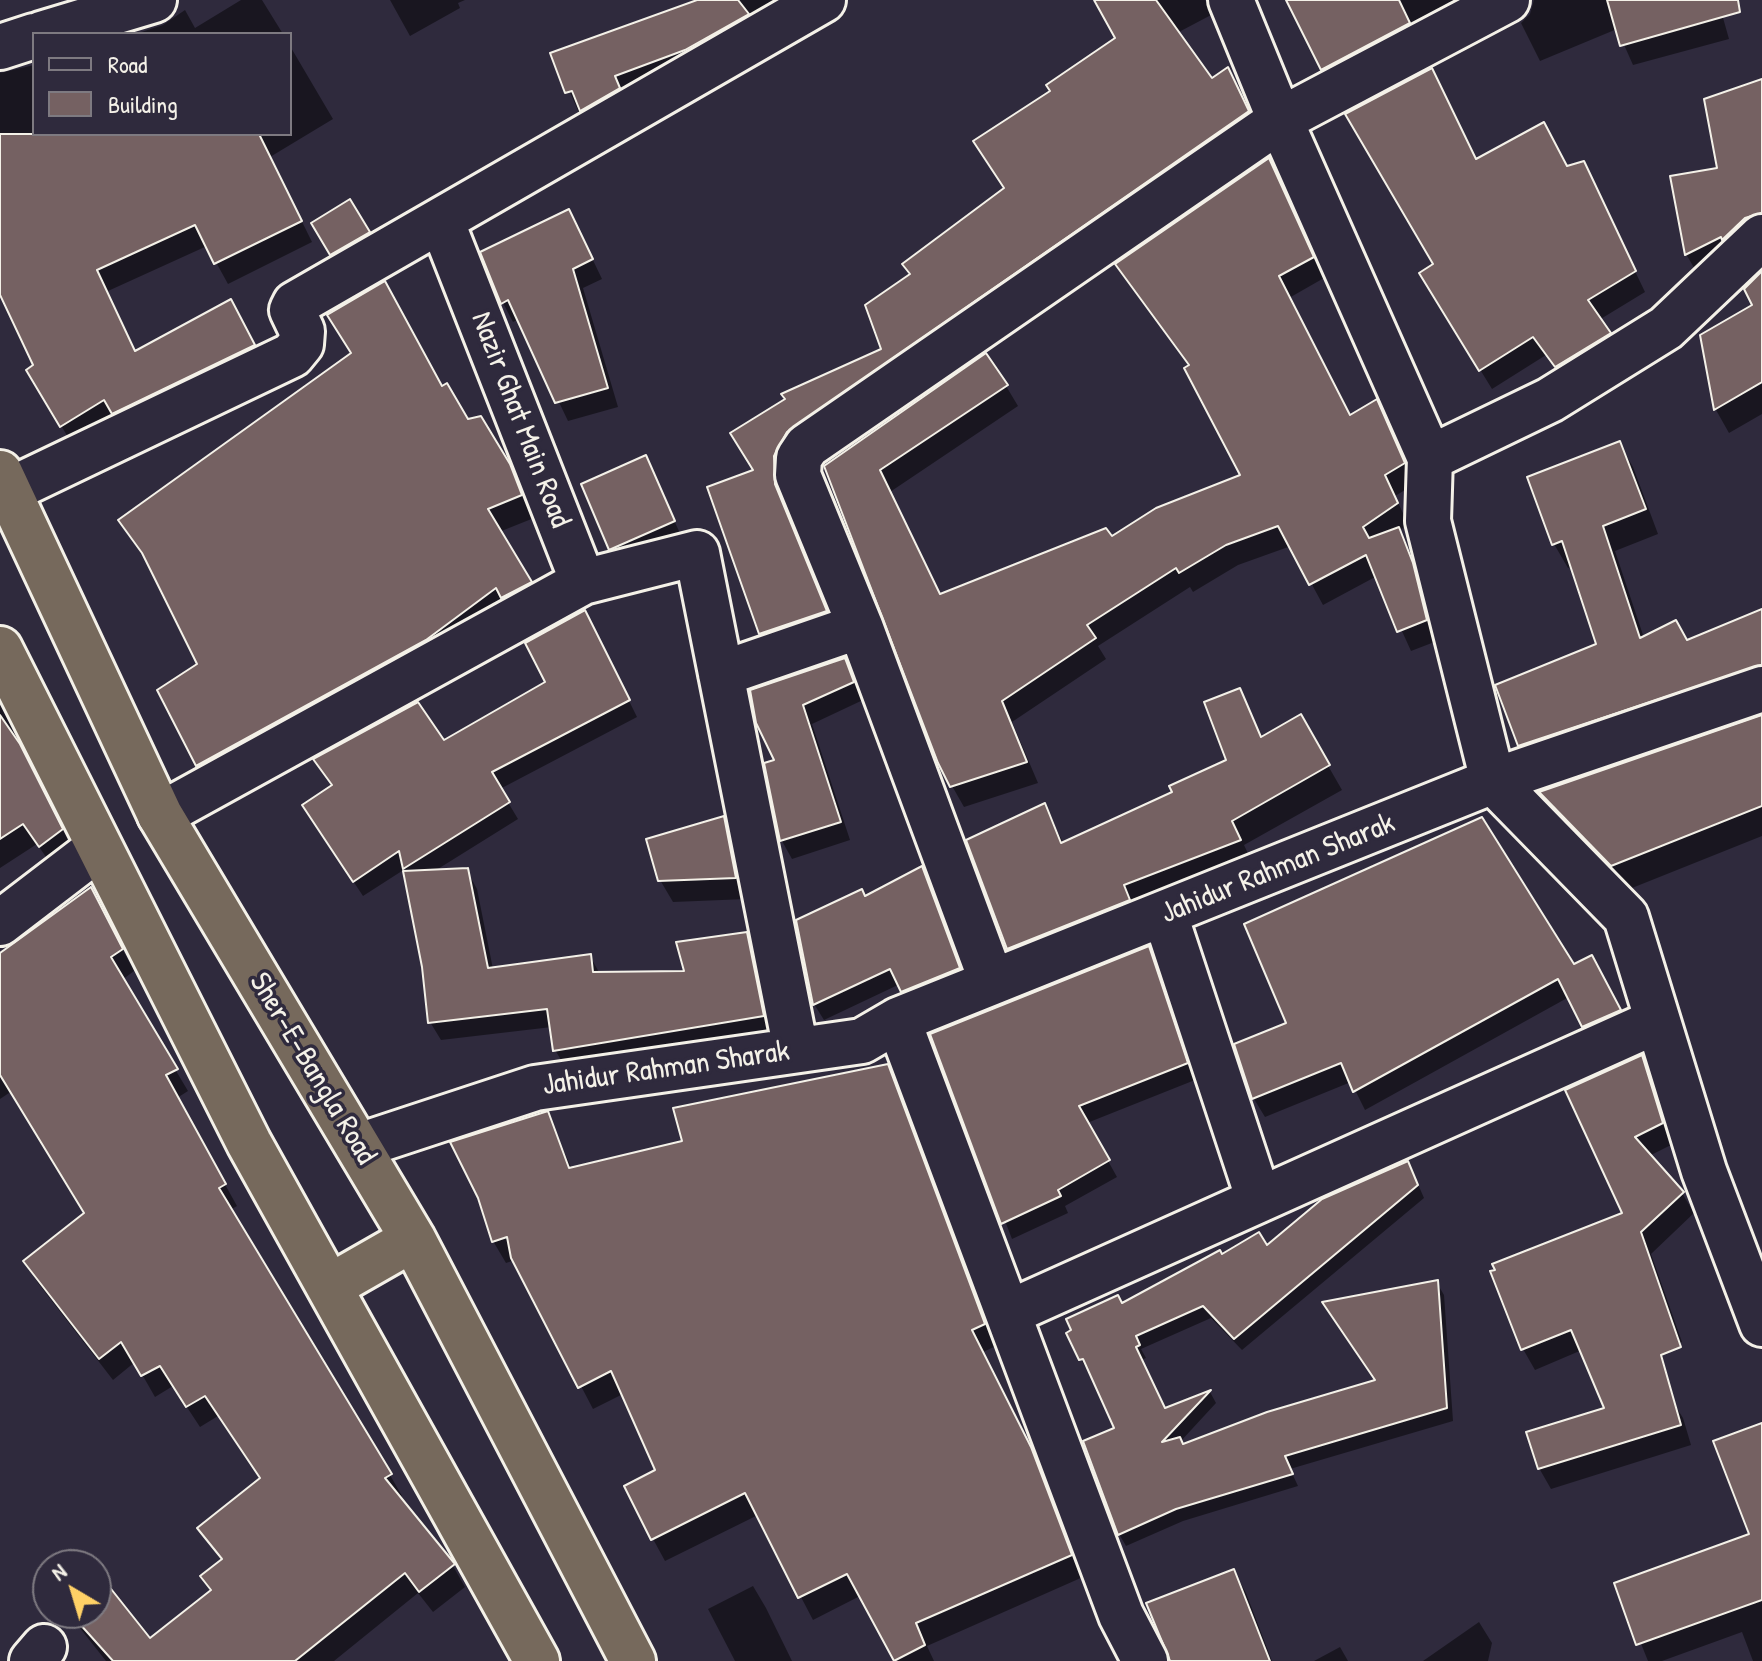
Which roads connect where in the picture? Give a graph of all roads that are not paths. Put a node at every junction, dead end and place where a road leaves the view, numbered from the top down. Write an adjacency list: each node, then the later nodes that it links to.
1 (154, 0): 5 (street)
2 (823, 0): 9 (street)
3 (1231, 0): 8 (street)
4 (1507, 0): 8 (street)
5 (48, 32)
6 (32, 37): 7 (street)
7 (0, 47)
8 (1280, 120): 11 (street); 14 (street)
9 (441, 220): 12 (street); 13 (street, Nazir Ghat Main Road)
10 (1762, 237): 11 (street)
11 (1430, 458): 18 (street)
12 (4, 482): 19 (highway, Sher-E-Bangla Road)
13 (583, 582): 16 (street); 19 (street)
14 (860, 626): 16 (street); 23 (street)
15 (0, 649): 20 (highway)
16 (721, 674): 26 (street)
17 (1762, 689): 18 (street, Jahidur Rahman Sharak)
18 (1493, 781): 21 (street, Jahidur Rahman Sharak); 25 (street)
19 (160, 815): 27 (highway, Sher-E-Bangla Road)
20 (98, 848): 22 (street); 30 (highway)
21 (1165, 915): 23 (street, Jahidur Rahman Sharak); 28 (street)
22 (0, 923)
23 (992, 982): 24 (street, Jahidur Rahman Sharak)
24 (898, 1020): 26 (street, Jahidur Rahman Sharak); 31 (street)
25 (1657, 1021): 28 (street); 32 (street)
26 (796, 1050): 27 (street, Jahidur Rahman Sharak)
27 (359, 1146): 29 (highway, Sher-E-Bangla Road)
28 (1259, 1200): 31 (street)
29 (413, 1239): 30 (highway); 34 (highway, Sher-E-Bangla Road)
30 (329, 1287): 33 (highway)
31 (1008, 1313): 35 (street)
32 (1762, 1324)
33 (537, 1661)
34 (633, 1661)
35 (1145, 1661)

